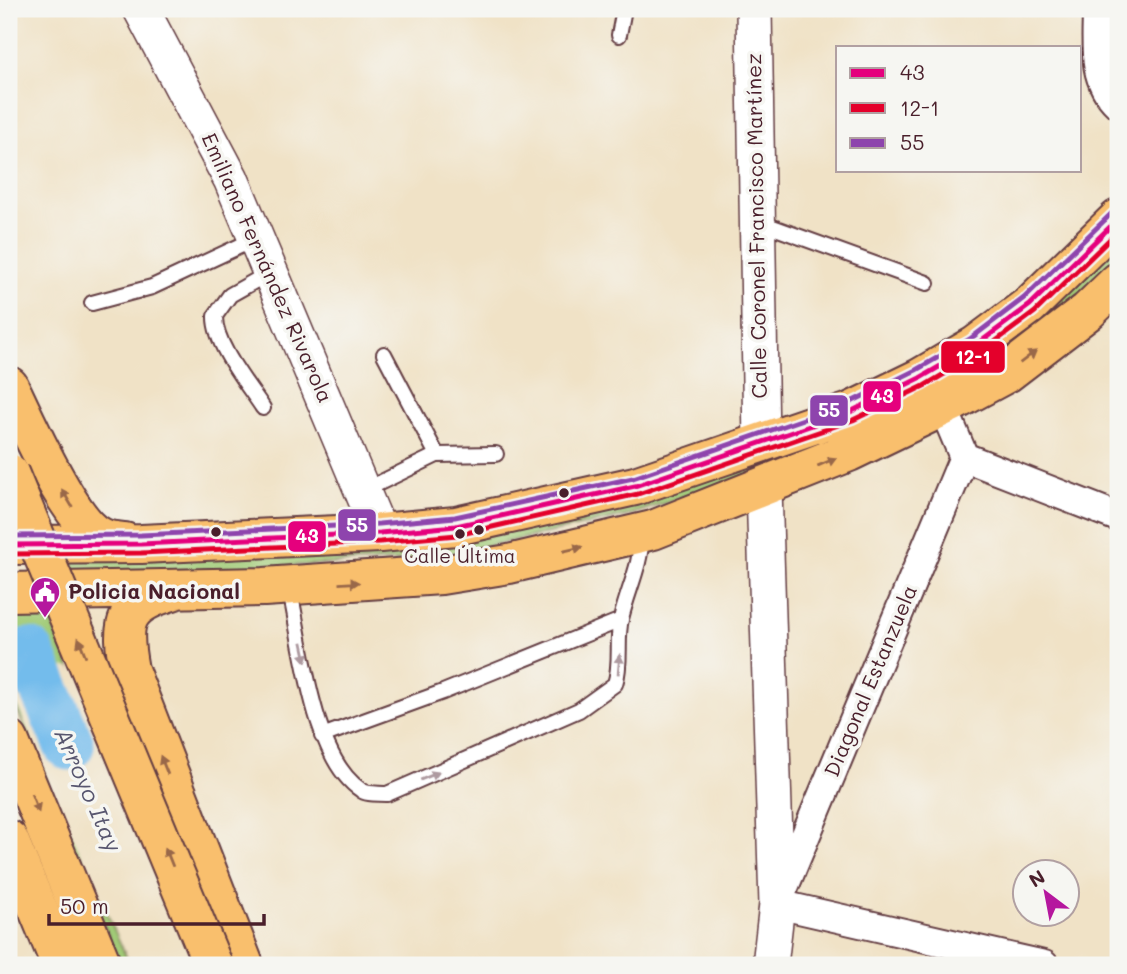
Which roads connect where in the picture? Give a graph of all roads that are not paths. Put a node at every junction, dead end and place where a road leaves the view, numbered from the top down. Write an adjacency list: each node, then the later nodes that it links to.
1 (141, 9): 9 (street, Emiliano Fernández Rivarola)
2 (624, 9): 5 (lane)
3 (754, 9): 8 (street, Calle Coronel Francisco Martínez)
4 (1097, 9): 6 (street)
5 (619, 35)
6 (1118, 104)
7 (1118, 219): 18 (highway)
8 (757, 221): 12 (lane); 18 (street, Calle Coronel Francisco Martínez)
9 (256, 238): 10 (street, Emiliano Fernández Rivarola); 13 (lane)
10 (271, 272): 17 (lane); 24 (street, Emiliano Fernández Rivarola)
11 (1118, 282): 16 (highway, one-way to 11)
12 (927, 283)
13 (92, 303)
14 (384, 355): 20 (lane)
15 (9, 386): 28 (highway, one-way to 15)
16 (943, 407): 21 (street); 23 (highway, one-way to 16)
17 (263, 408)
18 (761, 443): 27 (highway)
19 (496, 454): 20 (lane)
20 (437, 455): 24 (lane)
21 (964, 457): 25 (street); 37 (street, Diagonal Estanzuela)
22 (9, 473): 40 (highway, one-way to 22, bridge)
23 (764, 488): 26 (highway); 37 (street)
24 (365, 490): 27 (street, Emiliano Fernández Rivarola)
25 (1118, 517)
26 (642, 531): 30 (highway, one-way to 26); 33 (lane)
27 (380, 533): 28 (highway)
28 (141, 544): 29 (highway)
29 (9, 545)
30 (289, 585): 31 (highway); 34 (lane, one-way to 34)
31 (183, 588): 32 (highway); 41 (highway, one-way to 31)
32 (17, 592)
33 (621, 620): 34 (lane); 34 (lane, one-way to 33)
34 (322, 736)
35 (9, 740): 39 (highway, one-way to 39)
36 (9, 840): 38 (highway)
37 (777, 904): 42 (street); 43 (street)
38 (61, 965)
39 (102, 965)
40 (213, 965)
41 (244, 965)
42 (770, 965)
43 (1044, 965)

